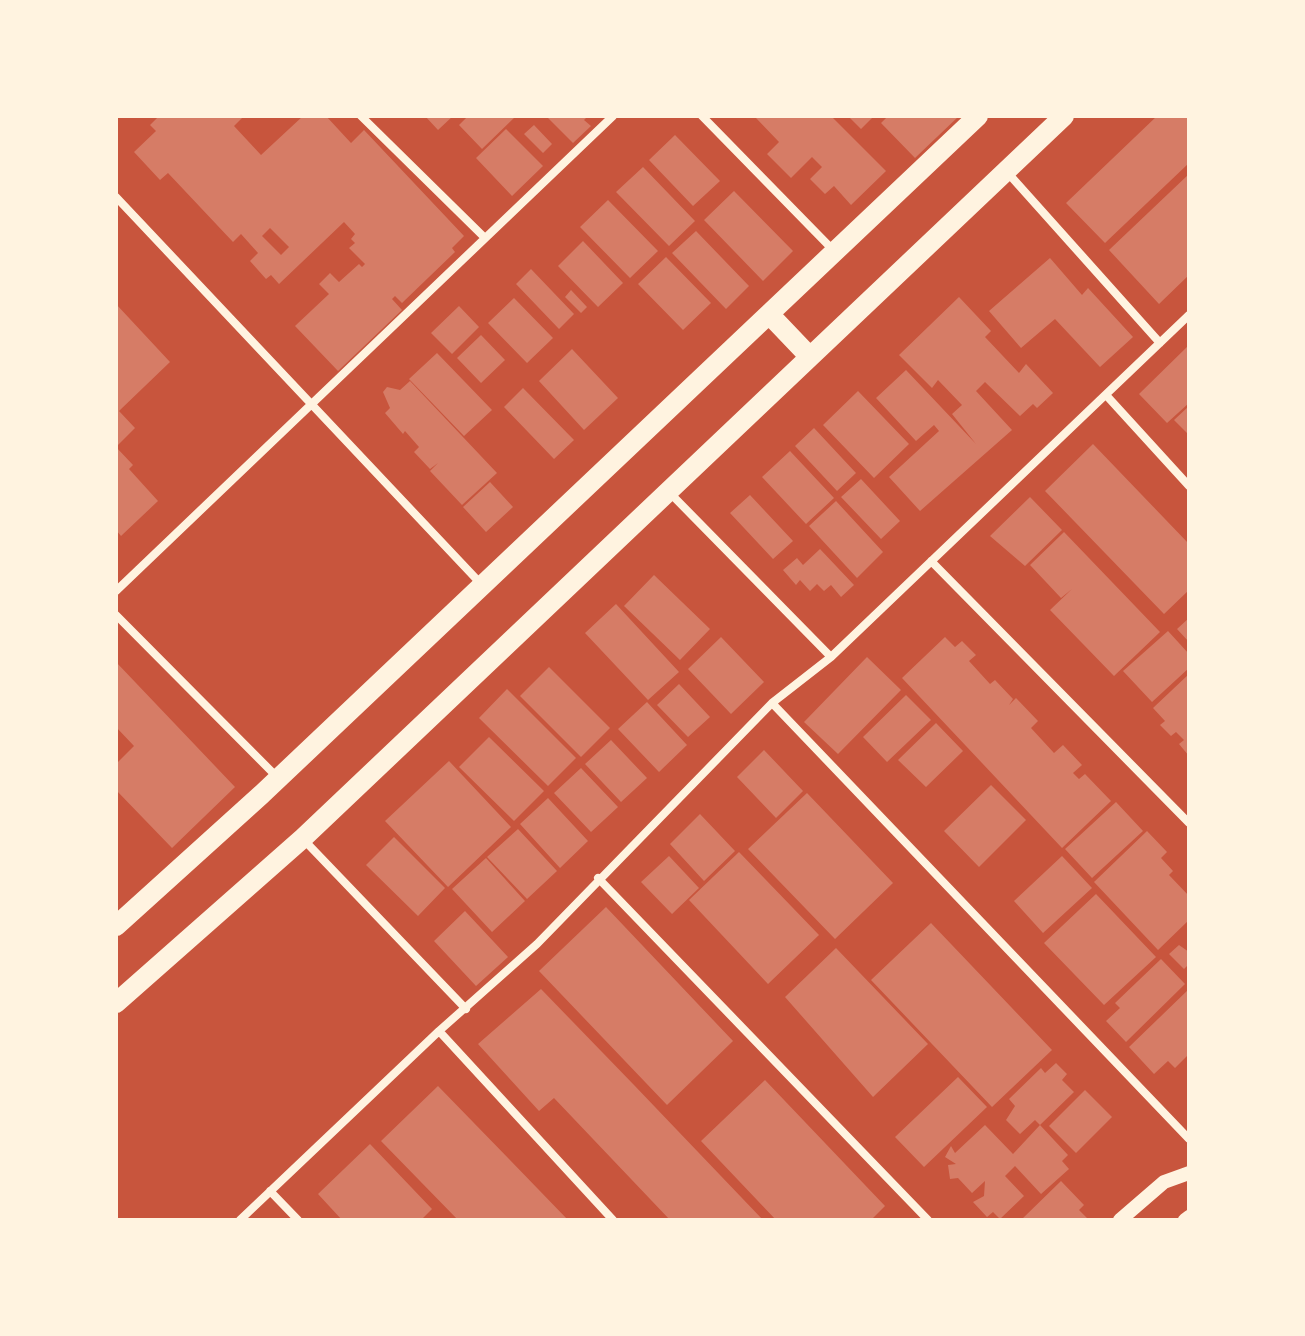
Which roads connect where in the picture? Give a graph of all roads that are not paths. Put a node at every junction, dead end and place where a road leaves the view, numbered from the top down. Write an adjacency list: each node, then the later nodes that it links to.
1 (361, 116): 8 (street)
2 (613, 116): 8 (street)
3 (702, 116): 9 (street)
4 (978, 116): 9 (main road)
5 (1064, 116): 6 (main road)
6 (1006, 171): 12 (street); 13 (main road)
7 (116, 197): 15 (street)
8 (485, 238): 15 (street)
9 (835, 252): 10 (main road)
10 (769, 314): 13 (main road); 19 (main road)
11 (1189, 315): 12 (street)
12 (1160, 343): 14 (street)
13 (810, 357): 17 (main road)
14 (1106, 395): 16 (street); 18 (street)
15 (312, 404): 19 (street); 20 (street)
16 (1189, 486)
17 (668, 491): 22 (street); 26 (main road)
18 (931, 561): 22 (street); 25 (street)
19 (483, 585): 24 (main road)
20 (116, 591)
21 (116, 615): 24 (street)
22 (831, 657): 23 (street)
23 (772, 703): 27 (street); 32 (street)
24 (278, 779): 28 (main road)
25 (1189, 823)
26 (303, 838): 29 (main road); 30 (street)
27 (598, 878): 30 (street); 38 (street)
28 (116, 926)
29 (116, 1003)
30 (466, 1009): 31 (street)
31 (439, 1031): 34 (street); 37 (street)
32 (1189, 1139)
33 (1189, 1173): 39 (street)
34 (270, 1191): 35 (street); 36 (street)
35 (240, 1220)
36 (298, 1220)
37 (613, 1220)
38 (928, 1220)
39 (1120, 1220)

